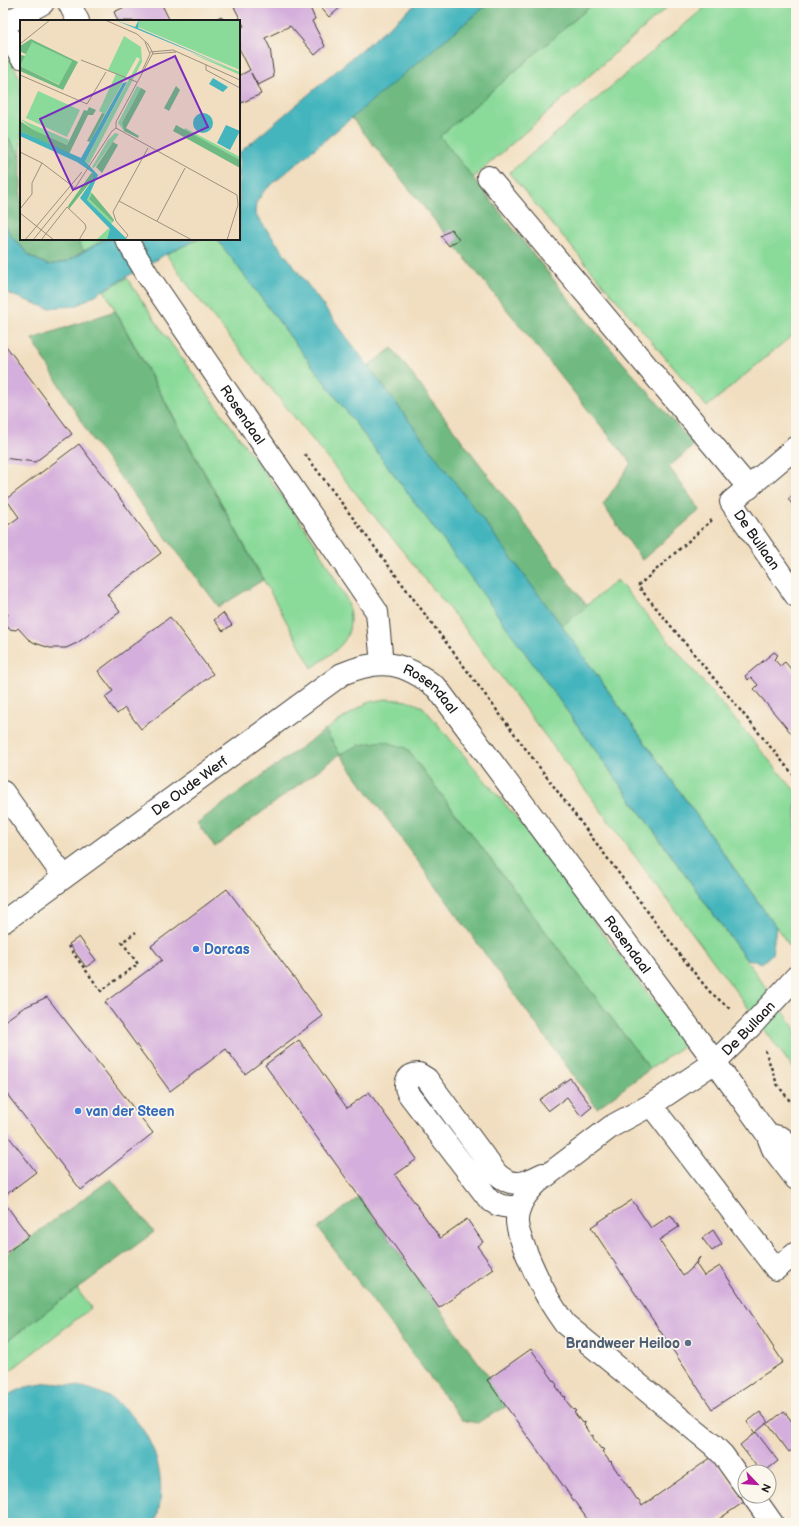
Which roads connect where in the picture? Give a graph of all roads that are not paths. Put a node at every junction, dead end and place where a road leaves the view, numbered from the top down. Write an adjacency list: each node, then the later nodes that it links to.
1 (43, 3): 4 (street)
2 (70, 3): 3 (street)
3 (78, 20)
4 (3, 26): 5 (street)
5 (20, 55)
6 (488, 178): 9 (street)
7 (127, 240): 11 (street, Rosendaal)
8 (796, 447): 9 (street)
9 (749, 488): 10 (street, De Bullaan)
10 (796, 596)
11 (382, 664): 13 (street, De Oude Werf); 16 (street, Rosendaal)
12 (3, 792): 13 (street)
13 (64, 877): 14 (street, De Oude Werf)
14 (3, 922)
15 (796, 976): 16 (street, De Bullaan)
16 (715, 1062): 17 (street, De Bullaan); 18 (street, Rosendaal)
17 (651, 1105): 20 (street, De Bullaan); 23 (street)
18 (766, 1134): 19 (street); 21 (street, Rosendaal)
19 (796, 1152)
20 (562, 1164): 22 (street); 22 (street)
21 (796, 1178)
22 (519, 1207): 24 (street)
23 (796, 1252)
24 (737, 1475)
25 (759, 1504): 26 (street)
26 (772, 1523)

